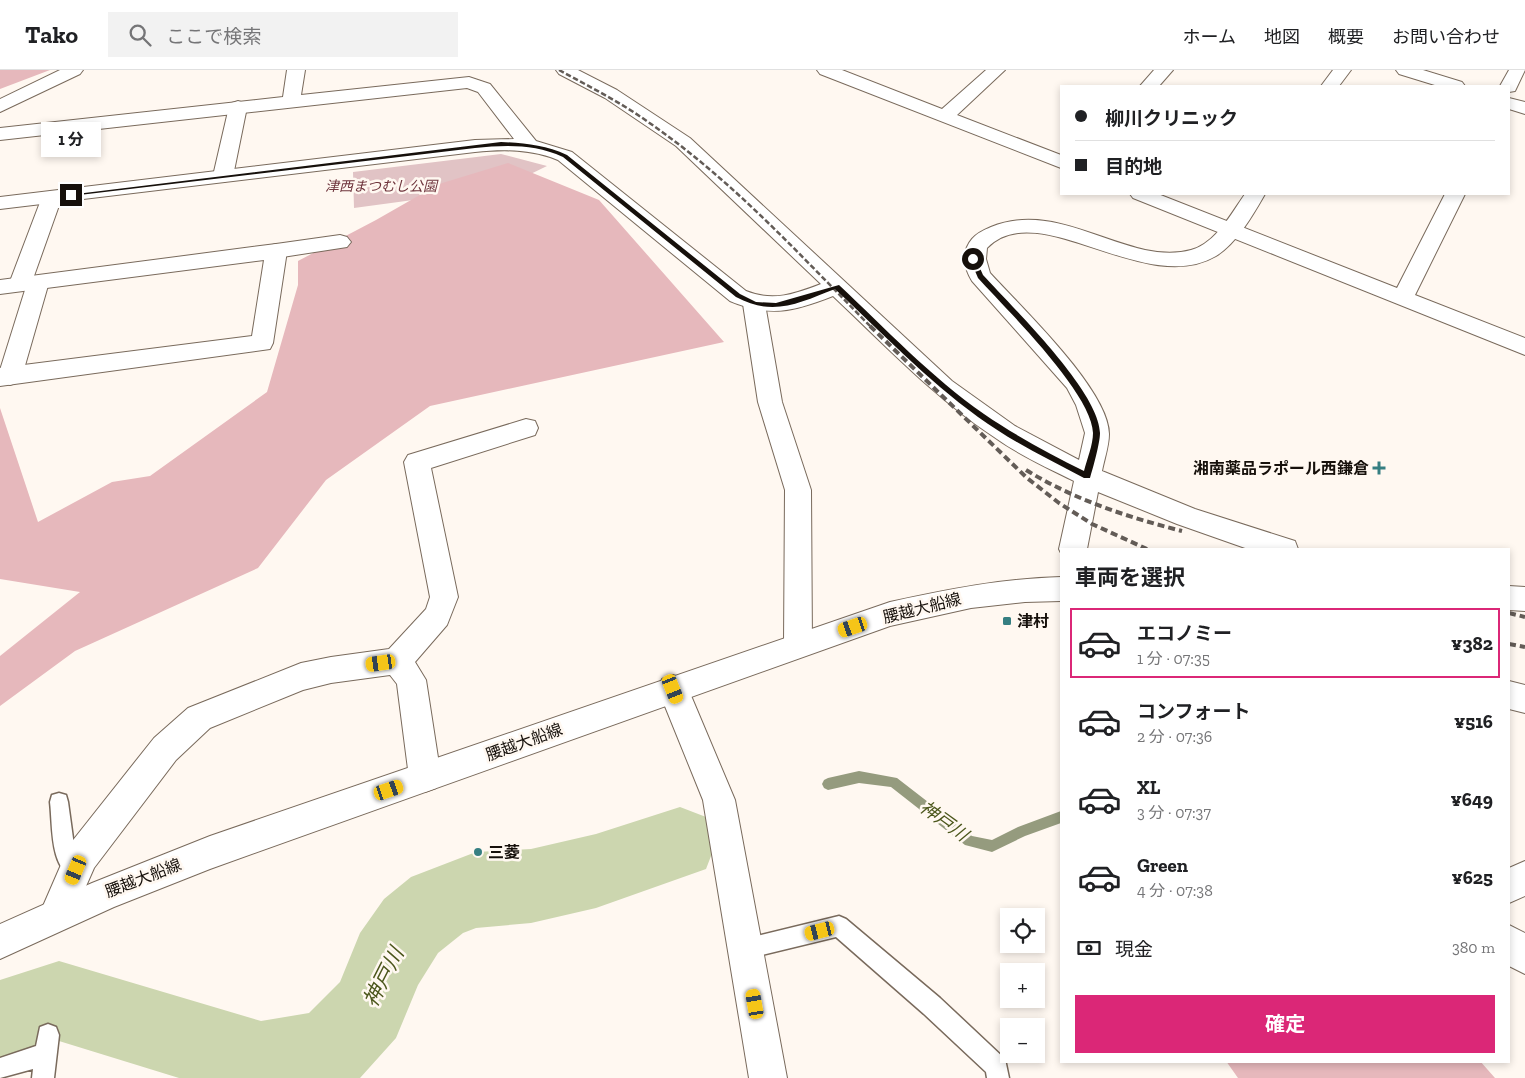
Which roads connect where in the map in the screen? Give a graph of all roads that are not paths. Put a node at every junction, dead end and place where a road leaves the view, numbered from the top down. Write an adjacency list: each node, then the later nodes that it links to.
1 (74, 70): 16 (street)
2 (296, 70): 14 (street)
3 (565, 70): 33 (street)
4 (826, 70): 19 (street)
5 (996, 70): 19 (street)
6 (1164, 70): 10 (street)
7 (1342, 70): 11 (street)
8 (1405, 70): 12 (street)
9 (1518, 70): 13 (street)
10 (1150, 85)
11 (1331, 85)
12 (1453, 85)
13 (1510, 86)
14 (291, 101): 17 (street); 21 (street)
15 (1510, 103): 18 (street)
16 (0, 106)
17 (238, 107): 20 (street); 23 (street)
18 (1525, 108)
19 (945, 116): 22 (street)
20 (0, 134)
21 (529, 145): 23 (street); 35 (street)
22 (1060, 162)
23 (223, 176): 27 (street)
24 (1142, 195): 29 (street)
25 (1254, 195): 29 (street)
26 (1454, 195): 34 (street)
27 (52, 197): 28 (street); 32 (street)
28 (0, 203)
29 (1229, 231): 34 (street); 39 (street)
30 (340, 242): 31 (street)
31 (276, 251): 32 (street); 37 (street)
32 (19, 284): 37 (street)
33 (836, 286): 35 (street); 39 (street)
34 (1402, 299): 36 (street)
35 (754, 304): 45 (street)
36 (1525, 347)
37 (5, 377)
38 (526, 428): 46 (street)
39 (1087, 476): 40 (street); 41 (street)
40 (1073, 548)
41 (1282, 548)
42 (1060, 589): 45 (street, 腰越大船線)
43 (1510, 598): 44 (street)
44 (1525, 599)
45 (798, 645): 47 (street, 腰越大船線)
46 (398, 661): 50 (street); 52 (street)
47 (673, 689): 50 (street, 腰越大船線); 58 (street)
48 (1510, 695): 49 (street)
49 (1525, 700)
50 (425, 777): 55 (street, 腰越大船線)
51 (60, 802): 52 (lane)
52 (76, 870): 55 (street)
53 (1525, 878): 54 (street)
54 (1510, 886)
55 (57, 913): 56 (street, 腰越大船線)
56 (0, 942)
57 (1510, 943): 59 (street)
58 (745, 949): 62 (street); 63 (lane)
59 (1525, 957)
60 (0, 1069): 61 (lane)
61 (43, 1078)
62 (768, 1078)
63 (998, 1078)

